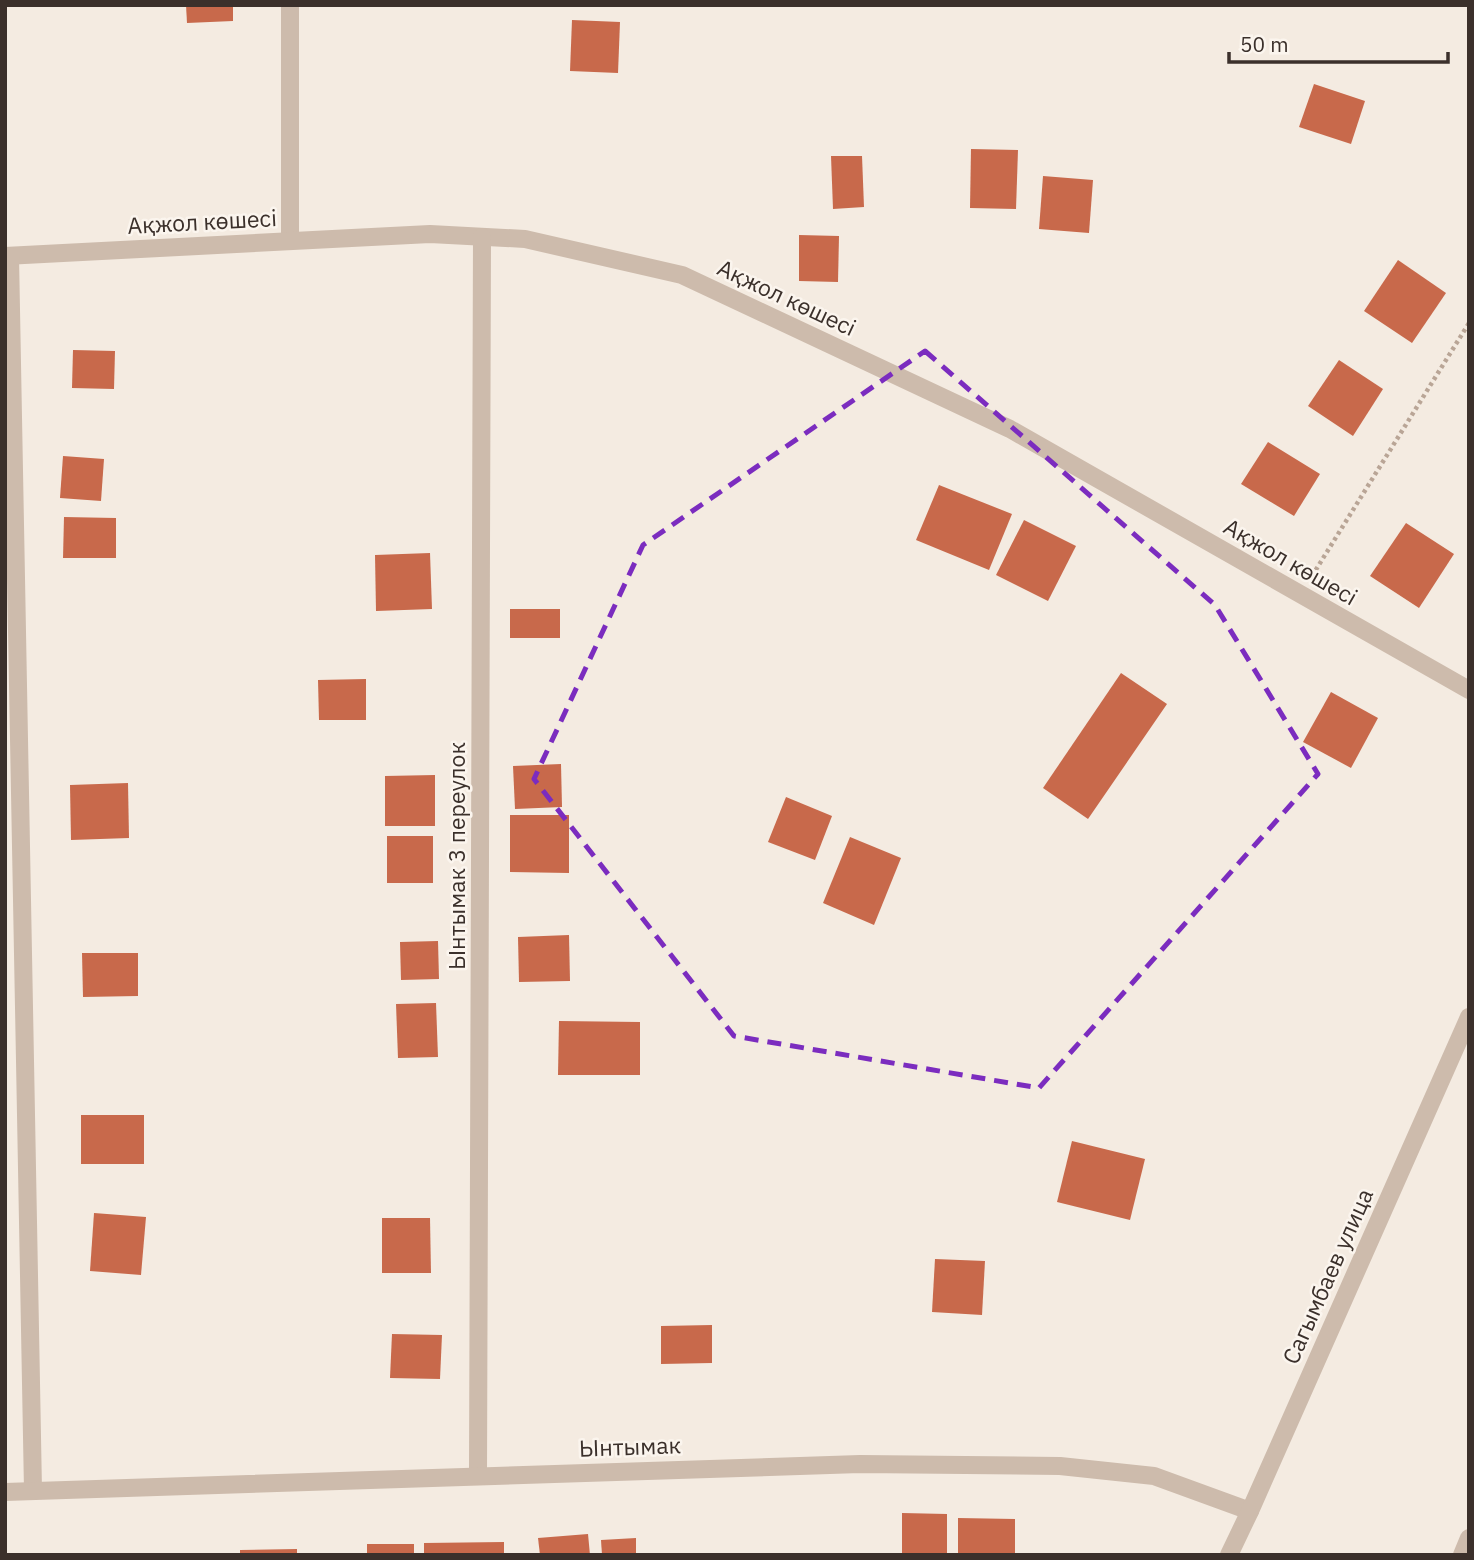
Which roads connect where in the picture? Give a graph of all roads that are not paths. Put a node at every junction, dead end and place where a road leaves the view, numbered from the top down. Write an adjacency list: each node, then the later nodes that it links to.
1 (290, 5): 3 (street)
2 (482, 237): 3 (street, Ақжол көшесі); 5 (street, Ақжол көшесі); 7 (street, Ынтымак 3 переулок)
3 (290, 241): 4 (street, Ақжол көшесі)
4 (8, 256): 8 (street)
5 (1469, 690)
6 (1469, 1017): 10 (street, Сагымбаев улица)
7 (478, 1475): 8 (street, Ынтымак); 10 (street, Ынтымак)
8 (33, 1490): 9 (street, Ынтымак)
9 (5, 1492)
10 (1250, 1511): 12 (street, Сагымбаев улица)
11 (1469, 1538): 13 (street)
12 (1229, 1555)
13 (1462, 1555)

